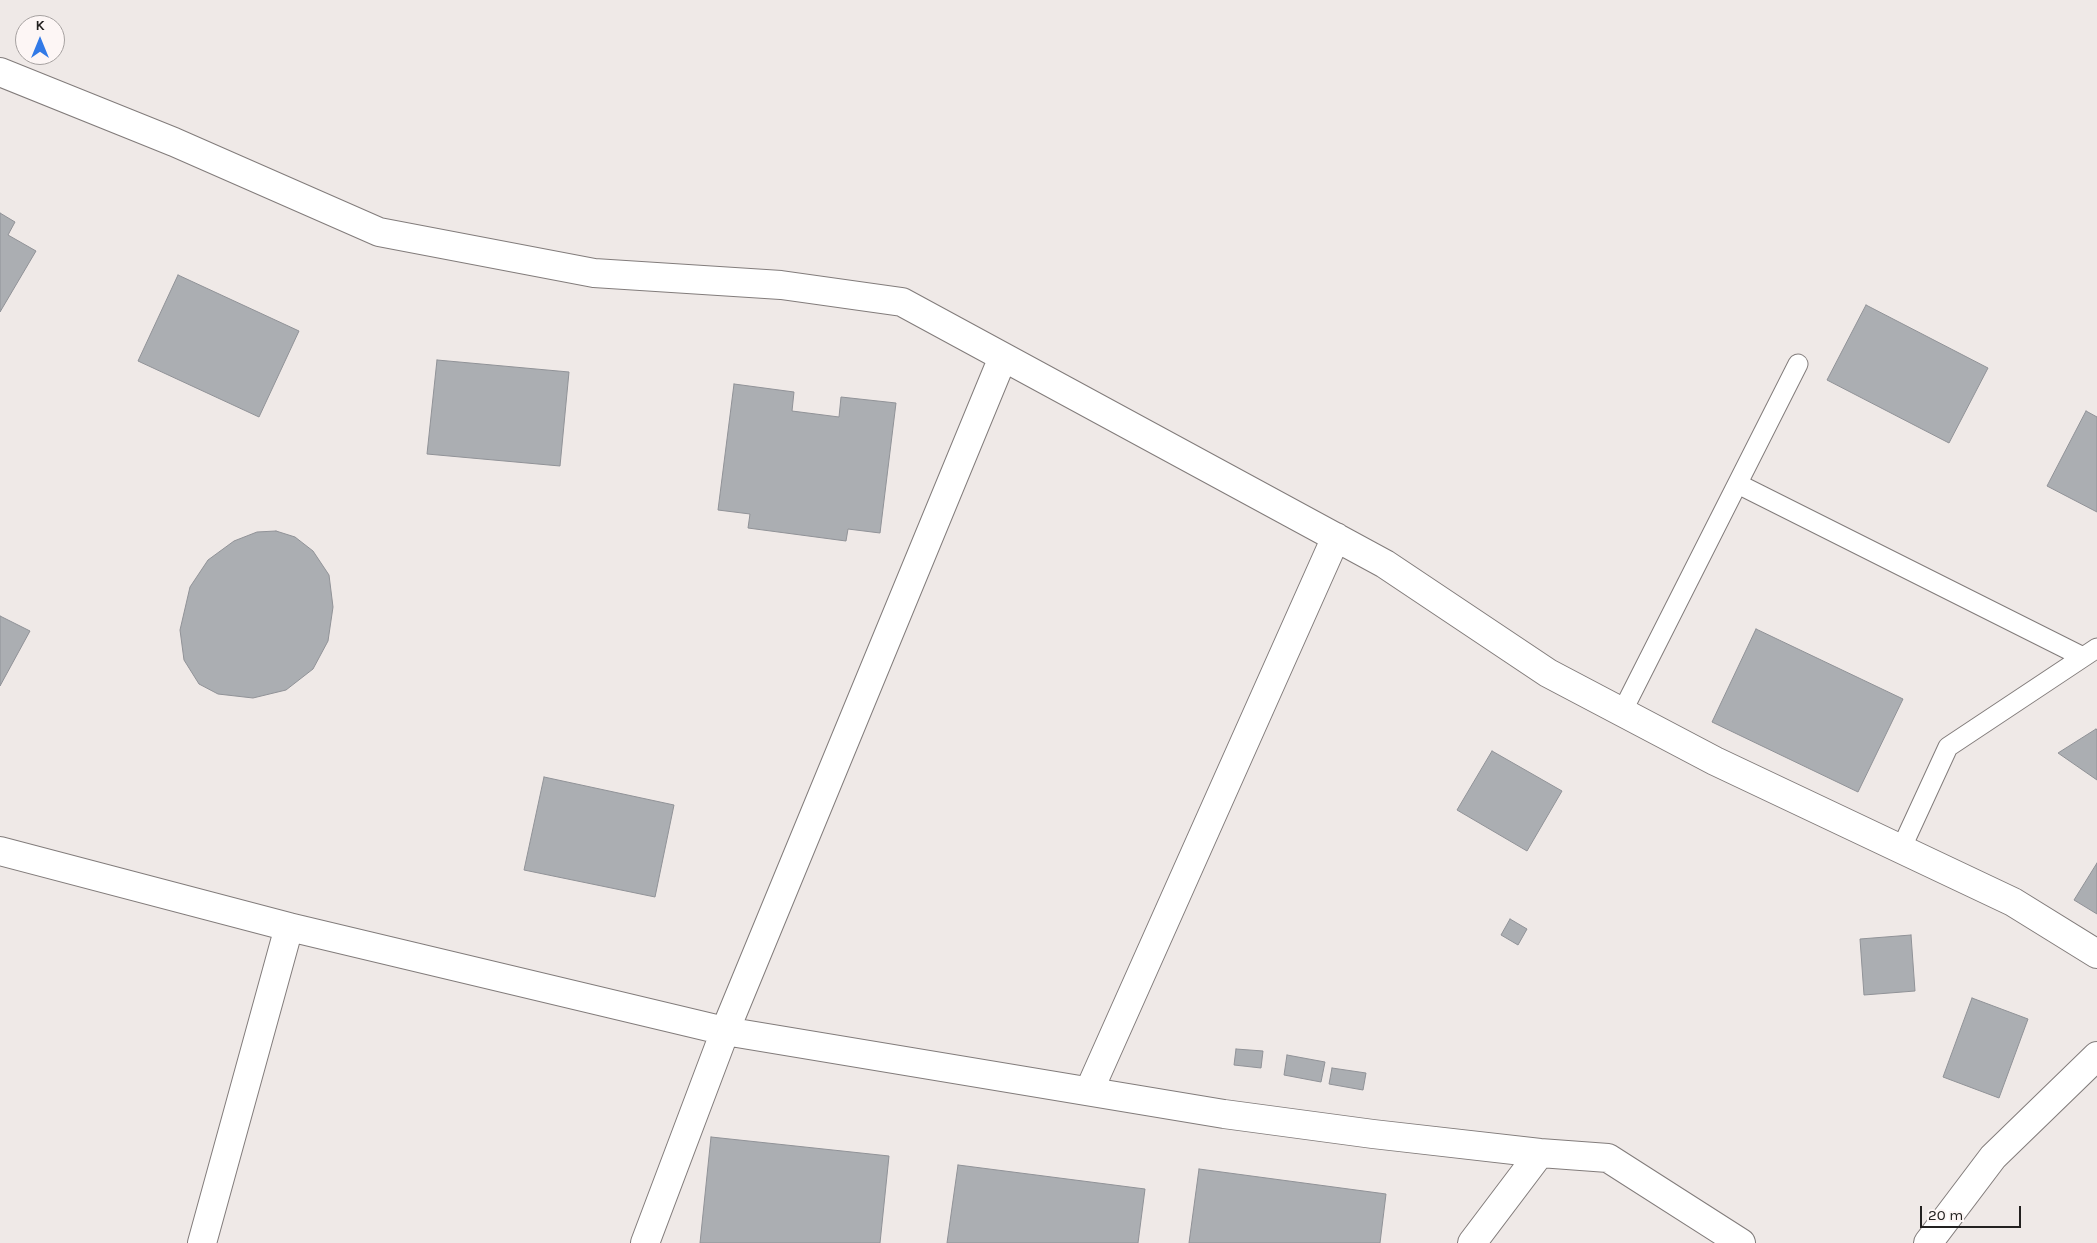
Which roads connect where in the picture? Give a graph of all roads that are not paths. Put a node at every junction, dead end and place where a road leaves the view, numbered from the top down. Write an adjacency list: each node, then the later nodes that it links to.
1 (0, 72): 2 (street)
2 (1002, 357): 5 (street); 12 (street)
3 (1798, 364): 4 (lane)
4 (1738, 484): 6 (lane); 7 (lane)
5 (1336, 537): 7 (street); 14 (street)
6 (2090, 653): 8 (lane)
7 (1622, 712): 8 (street)
8 (1901, 849): 11 (street)
9 (0, 851): 10 (street)
10 (289, 927): 12 (street); 16 (street)
11 (2097, 954)
12 (725, 1030): 14 (street); 17 (street)
13 (2097, 1056): 20 (street)
14 (1088, 1091): 15 (street)
15 (1540, 1153): 18 (street); 19 (street)
16 (202, 1243)
17 (645, 1243)
18 (1472, 1243)
19 (1741, 1243)
20 (1928, 1243)

